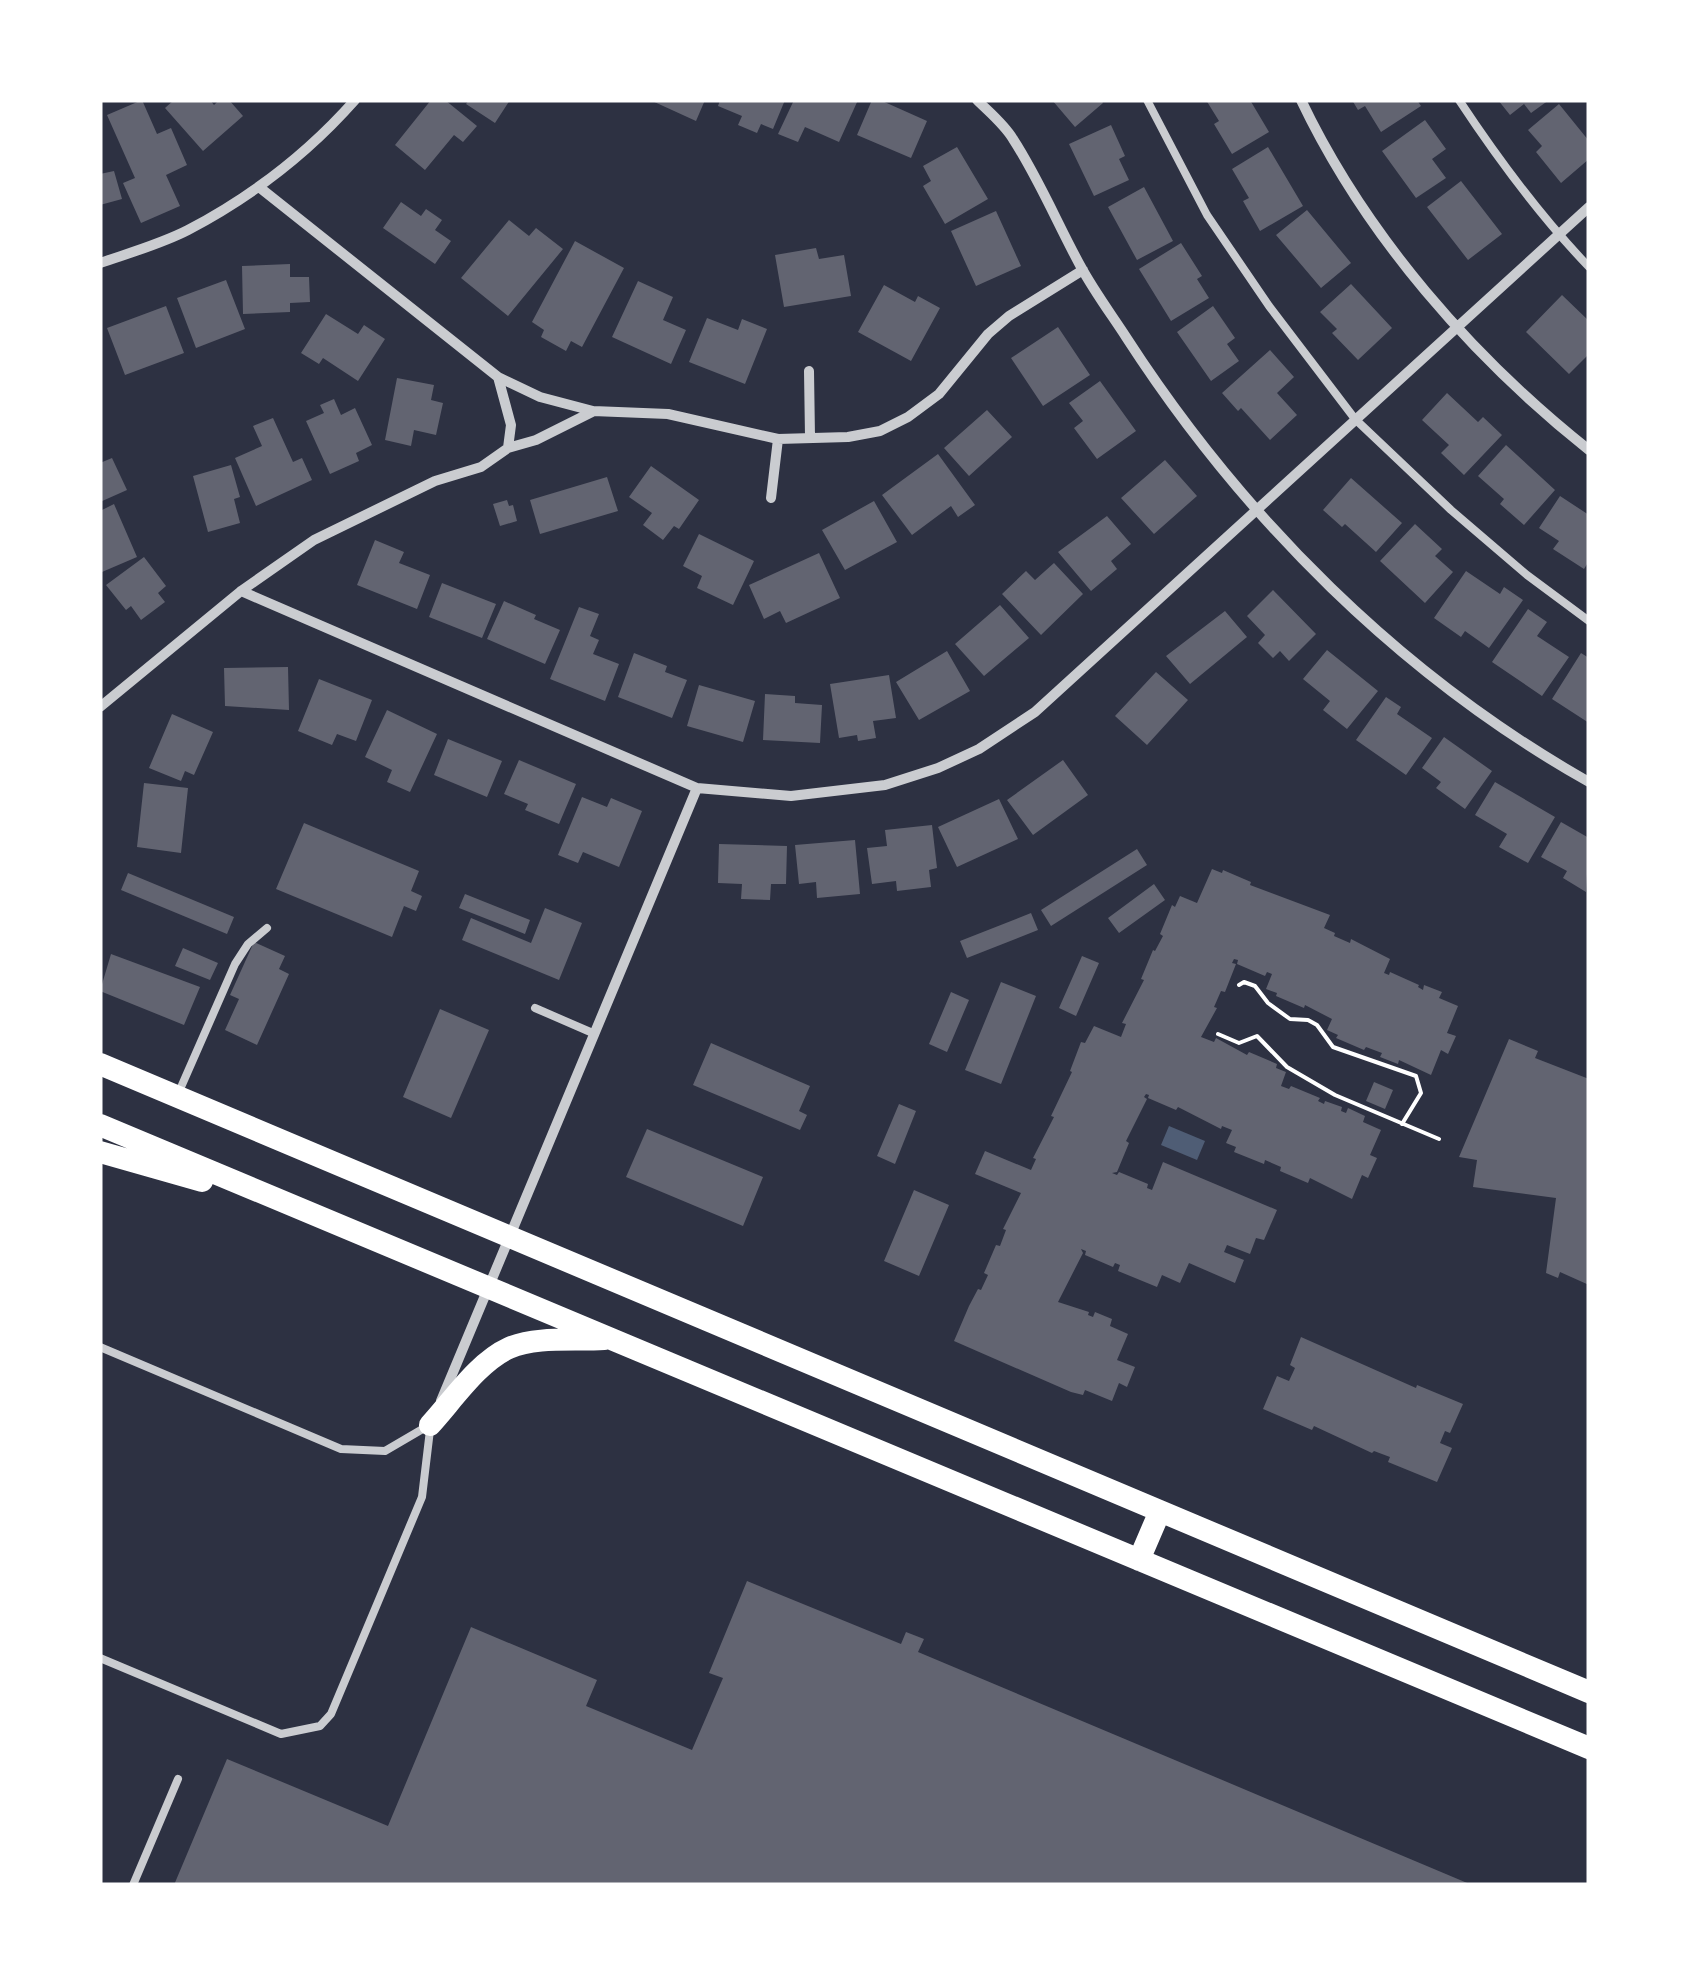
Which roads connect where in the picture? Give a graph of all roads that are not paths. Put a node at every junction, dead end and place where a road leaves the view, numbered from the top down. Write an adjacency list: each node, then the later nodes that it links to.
1 (356, 100): 6 (street)
2 (977, 100): 11 (street)
3 (1147, 100): 16 (lane)
4 (1301, 100): 12 (street)
5 (1460, 100): 8 (lane)
6 (259, 187): 9 (street); 14 (street)
7 (1589, 207): 8 (street)
8 (1558, 235): 10 (lane); 12 (street)
9 (100, 263)
10 (1589, 267)
11 (1083, 270): 17 (street); 22 (street)
12 (1457, 326): 16 (street); 20 (street)
13 (809, 372): 17 (street)
14 (498, 376): 15 (street); 19 (street)
15 (593, 411): 18 (street); 19 (street)
16 (1355, 419): 22 (street); 24 (lane)
17 (810, 438): 18 (street)
18 (778, 439): 21 (street)
19 (508, 448): 23 (street)
20 (1589, 450)
21 (772, 498)
22 (1256, 512): 26 (street); 27 (street)
23 (241, 591): 25 (street); 27 (street)
24 (1589, 621)
25 (100, 707)
26 (1589, 782)
27 (697, 788): 30 (street)
28 (267, 928): 32 (lane)
29 (534, 1008): 30 (lane)
30 (595, 1034): 36 (street)
31 (100, 1064): 32 (main road)
32 (177, 1097): 36 (main road)
33 (100, 1125): 35 (main road)
34 (100, 1152): 35 (main road)
35 (302, 1210): 37 (main road)
36 (510, 1236): 37 (street); 41 (main road)
37 (490, 1288): 38 (main road); 40 (street)
38 (610, 1339): 40 (main road); 42 (main road)
39 (100, 1347): 40 (lane)
40 (430, 1425): 43 (lane)
41 (1160, 1510): 42 (main road); 44 (main road)
42 (1139, 1560): 45 (main road)
43 (100, 1658)
44 (1589, 1692)
45 (1589, 1748)
46 (178, 1779): 47 (lane)
47 (134, 1885)

